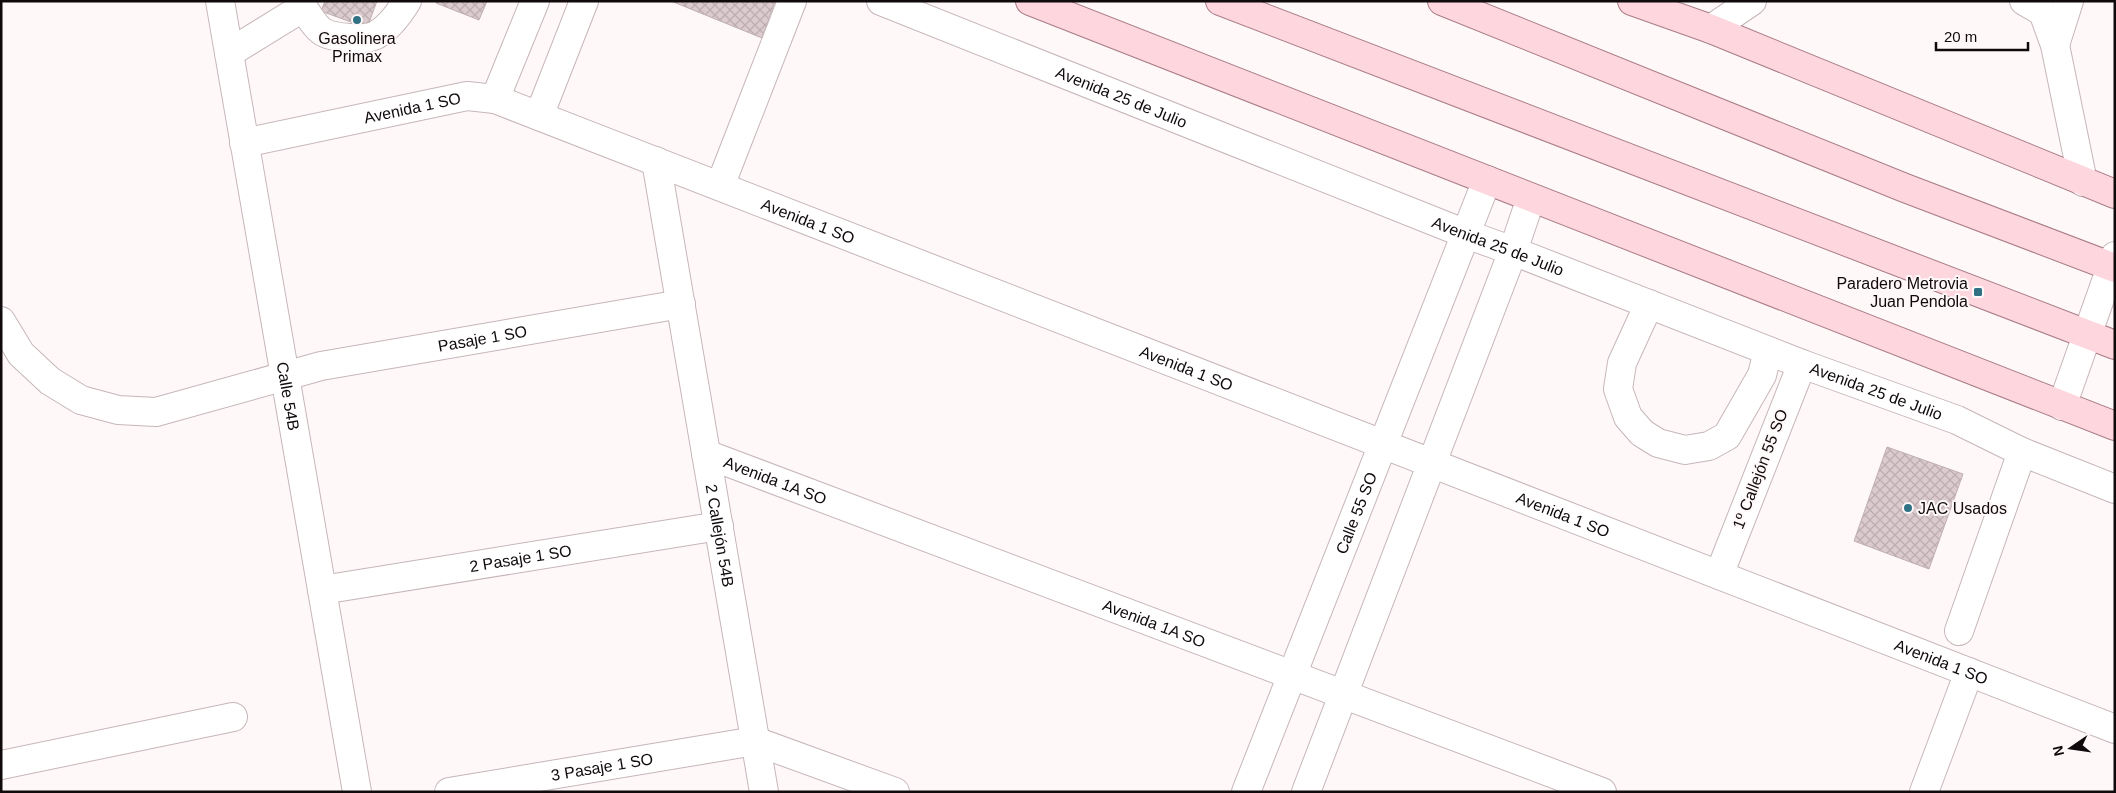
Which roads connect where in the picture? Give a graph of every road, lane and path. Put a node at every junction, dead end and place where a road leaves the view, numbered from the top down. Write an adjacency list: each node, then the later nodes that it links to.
1 (220, 1): 17 (street, Calle 54B)
2 (407, 1): 14 (street)
3 (535, 1): 18 (street)
4 (584, 1): 19 (street)
5 (792, 1): 24 (street)
6 (881, 1): 27 (street, Avenida 25 de Julio)
7 (1030, 1): 22 (main road)
8 (1220, 1): 33 (main road)
9 (1442, 1): 29 (main road)
10 (1752, 1): 15 (street)
11 (2024, 1): 16 (street)
12 (2069, 1): 16 (street)
13 (1637, 2): 15 (main road)
14 (302, 5): 17 (street)
15 (1711, 28): 23 (main road)
16 (2055, 45): 23 (street)
17 (229, 53): 20 (street, Calle 54B)
18 (495, 99): 19 (street, Avenida 1 SO); 20 (street, Avenida 1 SO)
19 (539, 116): 21 (street, Avenida 1 SO)
20 (244, 143): 37 (street, Calle 54B)
21 (656, 161): 24 (street, Avenida 1 SO); 30 (street, 2 Callejón 54B)
22 (1487, 180): 26 (main road); 27 (street, Calle 55 SO)
23 (2083, 182): 25 (main road)
24 (720, 186): 40 (street, Avenida 1 SO)
25 (2115, 194)
26 (1531, 198): 28 (street); 38 (main road)
27 (1466, 234): 28 (street, Avenida 25 de Julio); 40 (street, Calle 55 SO)
28 (1513, 250): 31 (street, Avenida 25 de Julio); 43 (street)
29 (2114, 264): 33 (street)
30 (680, 304): 37 (street, Pasaje 1 SO); 42 (street, 2 Callejón 54B)
31 (1649, 304): 35 (street, Avenida 25 de Julio); 35 (street)
32 (1, 322): 37 (street, Pasaje 1 SO)
33 (2087, 334): 34 (main road); 38 (street)
34 (2115, 345)
35 (1768, 351): 36 (street, Avenida 25 de Julio)
36 (1802, 364): 41 (street, Avenida 25 de Julio); 46 (street, 1º Callejón 55 SO)
37 (285, 376): 47 (street, Calle 54B)
38 (2062, 406): 39 (main road)
39 (2115, 426)
40 (1383, 444): 43 (street, Avenida 1 SO); 50 (street, Calle 55 SO)
41 (2022, 452): 44 (street, Avenida 25 de Julio); 48 (street)
42 (706, 454): 45 (street, 2 Callejón 54B); 50 (street, Avenida 1A SO)
43 (1432, 463): 46 (street, Avenida 1 SO); 51 (street)
44 (2115, 489)
45 (719, 526): 47 (street, 2 Pasaje 1 SO); 54 (street, 2 Callejón 54B)
46 (1719, 575): 49 (street, Avenida 1 SO)
47 (322, 590): 56 (street, Calle 54B)
48 (1959, 631)
49 (1969, 672): 53 (street, Avenida 1 SO); 63 (street)
50 (1293, 675): 51 (street, Avenida 1A SO); 60 (street, Calle 55 SO)
51 (1344, 694): 61 (street); 62 (street, Avenida 1A SO)
52 (233, 717): 55 (street)
53 (2115, 729)
54 (755, 741): 57 (street, 3 Pasaje 1 SO); 58 (street, 2 Callejón 54B); 59 (street)
55 (1, 766)
56 (357, 792)
57 (449, 792)
58 (764, 792)
59 (895, 792)
60 (1246, 792)
61 (1306, 792)
62 (1602, 792)
63 (1924, 792)

